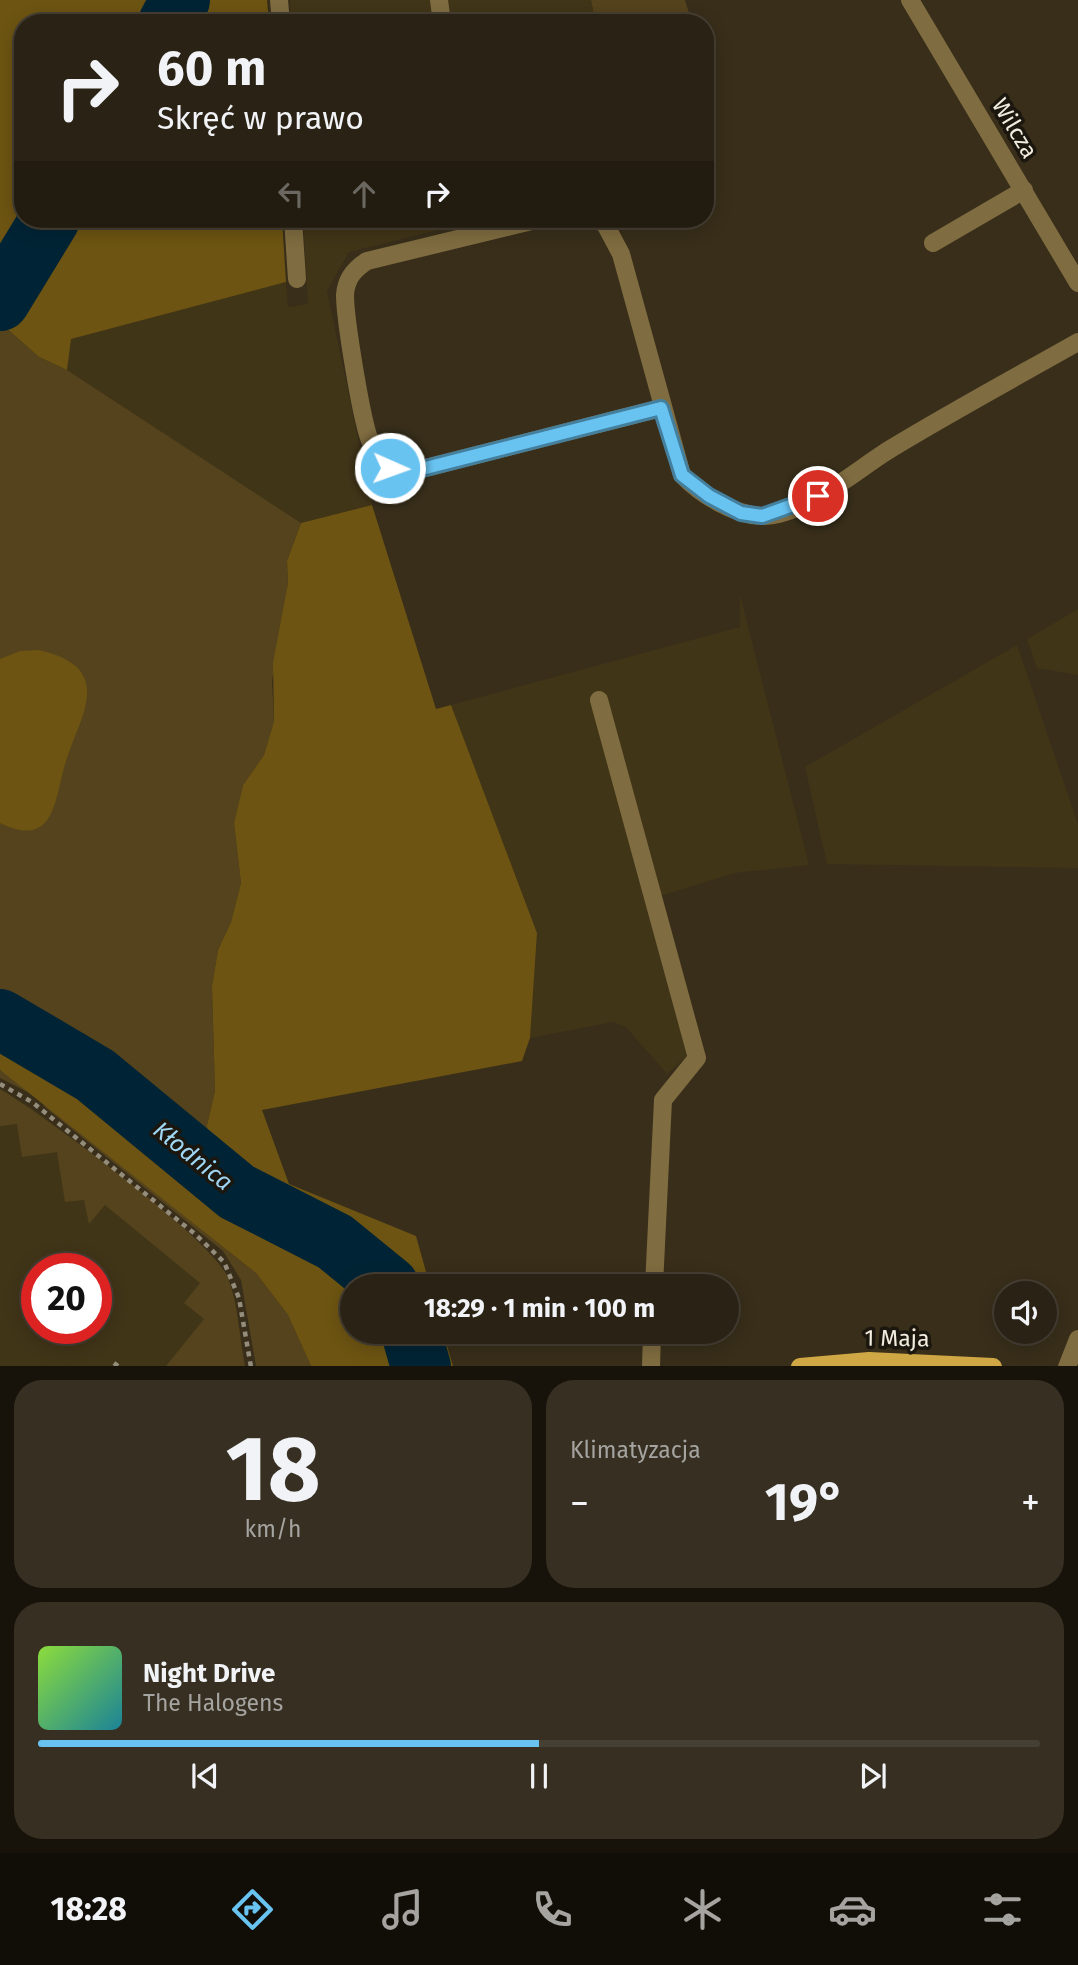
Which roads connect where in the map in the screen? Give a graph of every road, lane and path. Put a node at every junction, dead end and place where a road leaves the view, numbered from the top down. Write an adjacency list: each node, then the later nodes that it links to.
1 (909, 0): 2 (street, Wilcza)
2 (1024, 190): 6 (street); 8 (street, Wilcza)
3 (293, 228): 7 (street)
4 (503, 228): 10 (street)
5 (607, 228): 10 (street)
6 (933, 243)
7 (296, 279)
8 (1078, 283)
9 (1078, 342): 10 (street)
10 (661, 408)
11 (599, 699): 13 (street)
12 (0, 1084): 17 (path)
13 (655, 1274)
14 (1078, 1339): 21 (street)
15 (652, 1344): 18 (street)
16 (869, 1364): 19 (main road, 1 Maja); 20 (main road, 1 Maja)
17 (251, 1366)
18 (651, 1366)
19 (823, 1366)
20 (952, 1366)
21 (1067, 1366)

